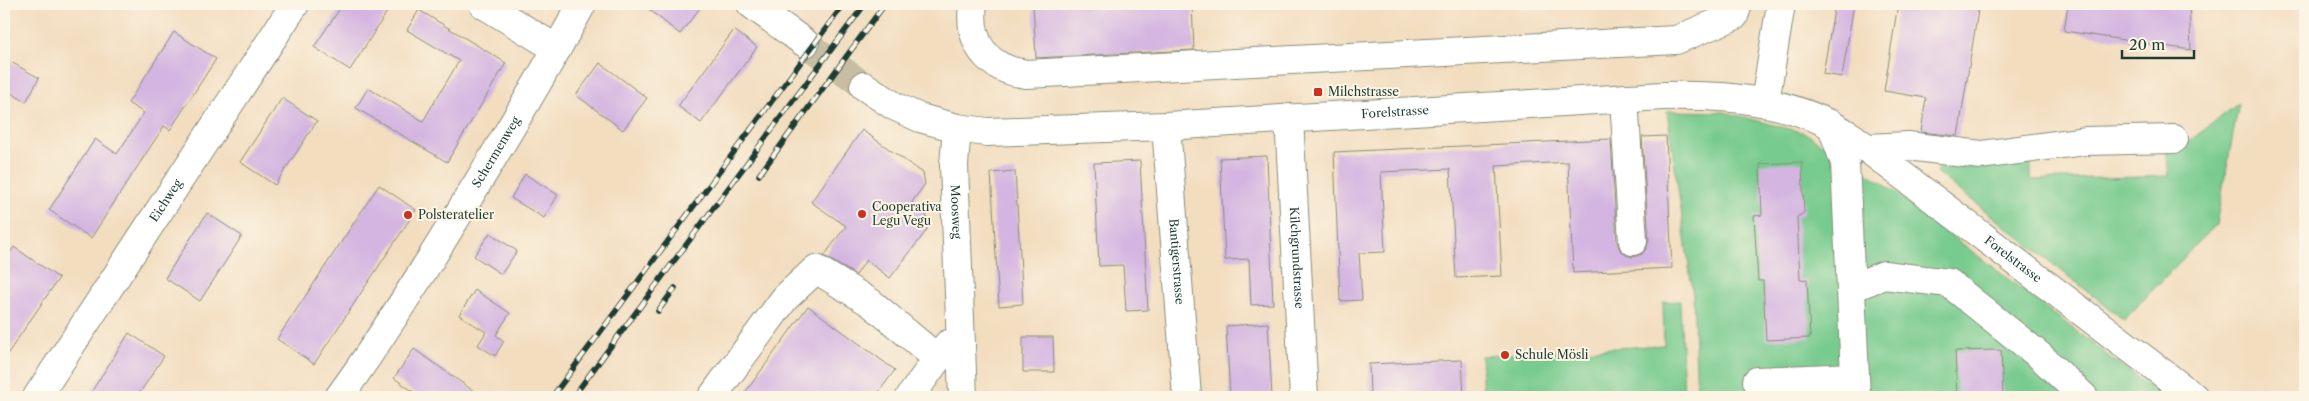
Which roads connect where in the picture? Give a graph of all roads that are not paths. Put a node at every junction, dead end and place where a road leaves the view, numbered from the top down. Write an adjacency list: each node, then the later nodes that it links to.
1 (295, 4): 25 (street, Eichweg)
2 (483, 4): 9 (street)
3 (582, 4): 9 (street, Schermenweg)
4 (750, 4): 8 (street)
5 (973, 4): 6 (street)
6 (1738, 4)
7 (1781, 4): 12 (street)
8 (805, 43)
9 (558, 49): 26 (street, Schermenweg)
10 (864, 86): 16 (street)
11 (1624, 98): 12 (street, Forelstrasse); 13 (street, Forelstrasse); 19 (street)
12 (1765, 102): 14 (street, Forelstrasse)
13 (1289, 118): 15 (street, Forelstrasse); 31 (street, Kilchgrundstrasse)
14 (1831, 124): 18 (street, Forelstrasse); 20 (street)
15 (1166, 126): 16 (street, Forelstrasse); 30 (street, Bantigerstrasse)
16 (957, 128): 21 (street, Moosweg)
17 (2174, 139): 18 (street)
18 (1868, 148): 33 (street, Forelstrasse)
19 (1633, 241)
20 (1851, 288): 24 (street); 32 (street)
21 (959, 328): 22 (street); 29 (street, Moosweg)
22 (938, 359): 27 (street); 28 (street)
23 (1758, 381): 24 (street)
24 (1856, 387)
25 (37, 397)
26 (339, 397)
27 (712, 397)
28 (910, 397)
29 (963, 397)
30 (1187, 397)
31 (1304, 397)
32 (2084, 397)
33 (2194, 397)

